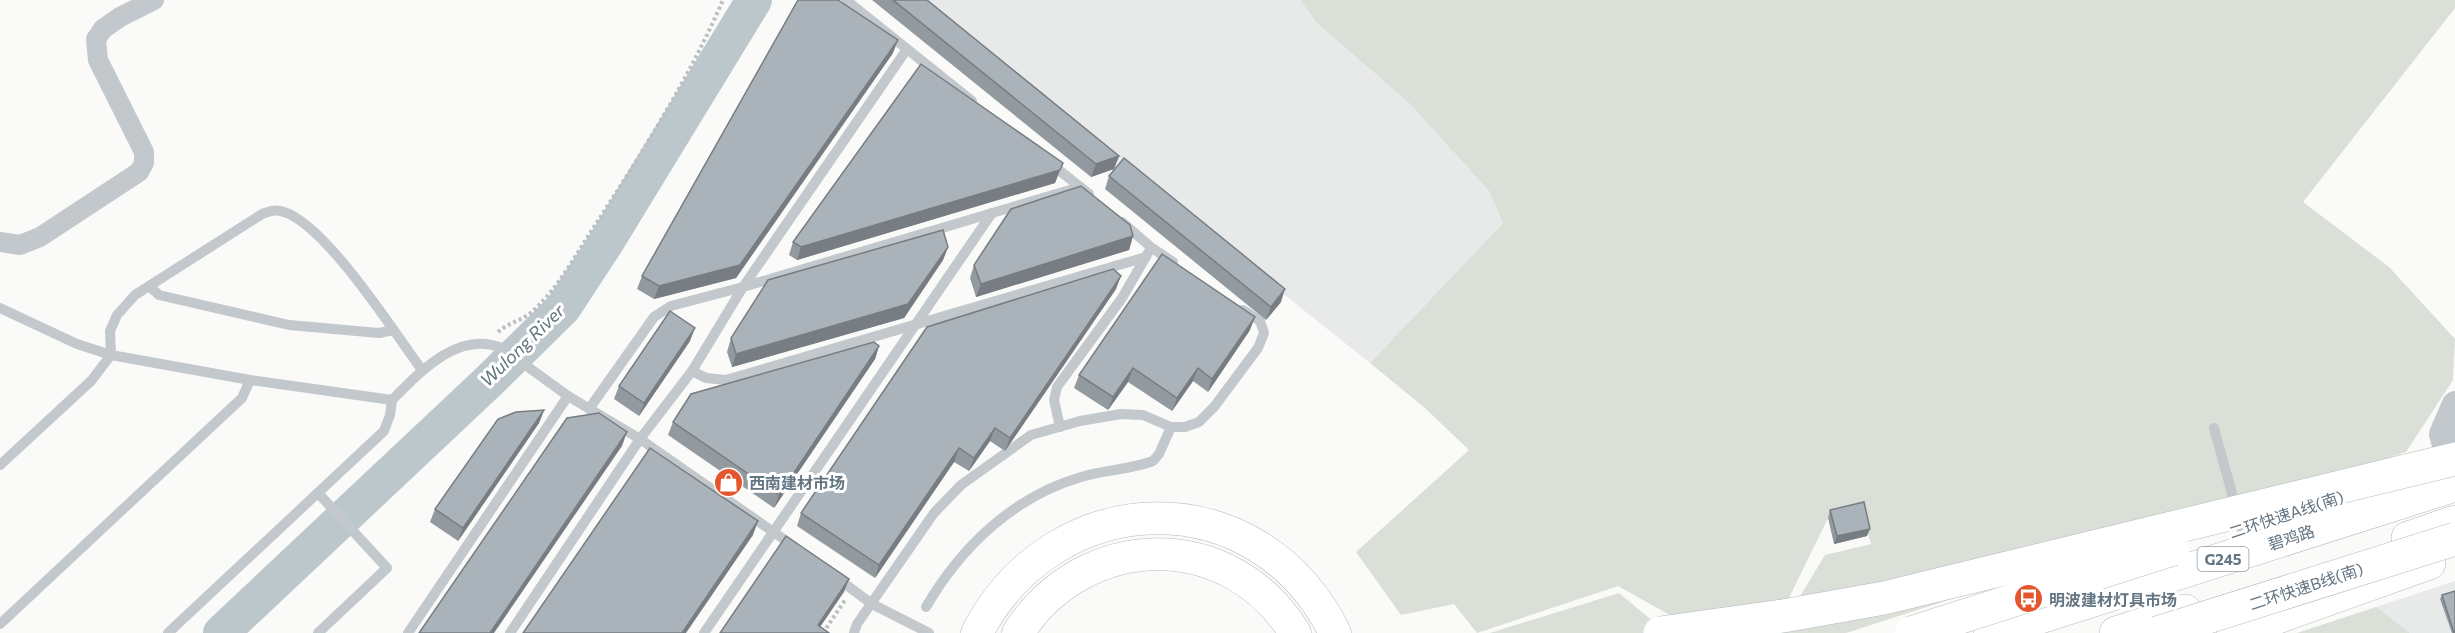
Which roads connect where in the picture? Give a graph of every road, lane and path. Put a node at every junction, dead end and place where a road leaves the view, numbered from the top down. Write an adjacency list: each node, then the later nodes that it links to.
1 (154, 0): 11 (street)
2 (723, 0): 20 (path)
3 (846, 0): 4 (lane)
4 (907, 49): 5 (lane); 15 (lane)
5 (980, 107)
6 (1044, 158): 7 (lane)
7 (1080, 187): 8 (lane); 9 (lane)
8 (1098, 202)
9 (992, 213): 15 (lane); 18 (lane)
10 (1116, 217): 12 (lane)
11 (0, 242)
12 (1149, 253): 13 (lane); 18 (lane); 29 (lane)
13 (1181, 268)
14 (148, 286): 19 (lane); 19 (lane); 21 (lane)
15 (743, 287): 23 (lane); 28 (lane)
16 (1231, 301): 30 (lane)
17 (0, 308): 21 (lane)
18 (913, 327): 23 (lane); 38 (lane)
19 (393, 330): 22 (lane)
20 (489, 342): 22 (lane); 25 (lane)
21 (111, 355): 24 (lane); 34 (lane)
22 (422, 370): 26 (lane)
23 (692, 371): 32 (lane)
24 (250, 380): 26 (lane); 48 (lane)
25 (568, 396): 28 (lane); 51 (lane)
26 (392, 400): 36 (lane)
27 (2455, 404): 35 (street)
28 (589, 409): 32 (lane)
29 (1060, 427): 30 (lane); 46 (lane)
30 (1171, 427): 47 (lane)
31 (2214, 428): 40 (lane)
32 (640, 439): 38 (lane); 52 (lane)
33 (2455, 459): 61 (highway, bridge); 62 (highway, 二环快速A线(南), bridge)
34 (0, 465)
35 (2455, 484): 40 (highway, 碧鸡路 / G245)
36 (318, 494): 49 (lane); 50 (lane)
37 (2455, 522): 45 (highway, G245)
38 (772, 530): 42 (lane); 53 (lane)
39 (2455, 539): 65 (highway, 二环快速B线(南), bridge)
40 (2248, 551): 63 (highway, 碧鸡路 / G245)
41 (2455, 554): 67 (highway)
42 (808, 557)
43 (826, 570): 44 (lane)
44 (853, 590): 46 (lane); 54 (path)
45 (2217, 601): 64 (highway, G245); 66 (street)
46 (872, 604): 55 (lane); 56 (lane)
47 (926, 607)
48 (0, 624)
49 (168, 633)
50 (318, 633)
51 (408, 633)
52 (510, 633)
53 (704, 633)
54 (823, 633)
55 (854, 633)
56 (929, 633)
57 (977, 633): 60 (main road)
58 (1018, 633): 59 (main road)
59 (1295, 633)
60 (1335, 633)
61 (1660, 633)
62 (1911, 633)
63 (1990, 633)
64 (2116, 633)
65 (2157, 633)
66 (2201, 633)
67 (2233, 633)

